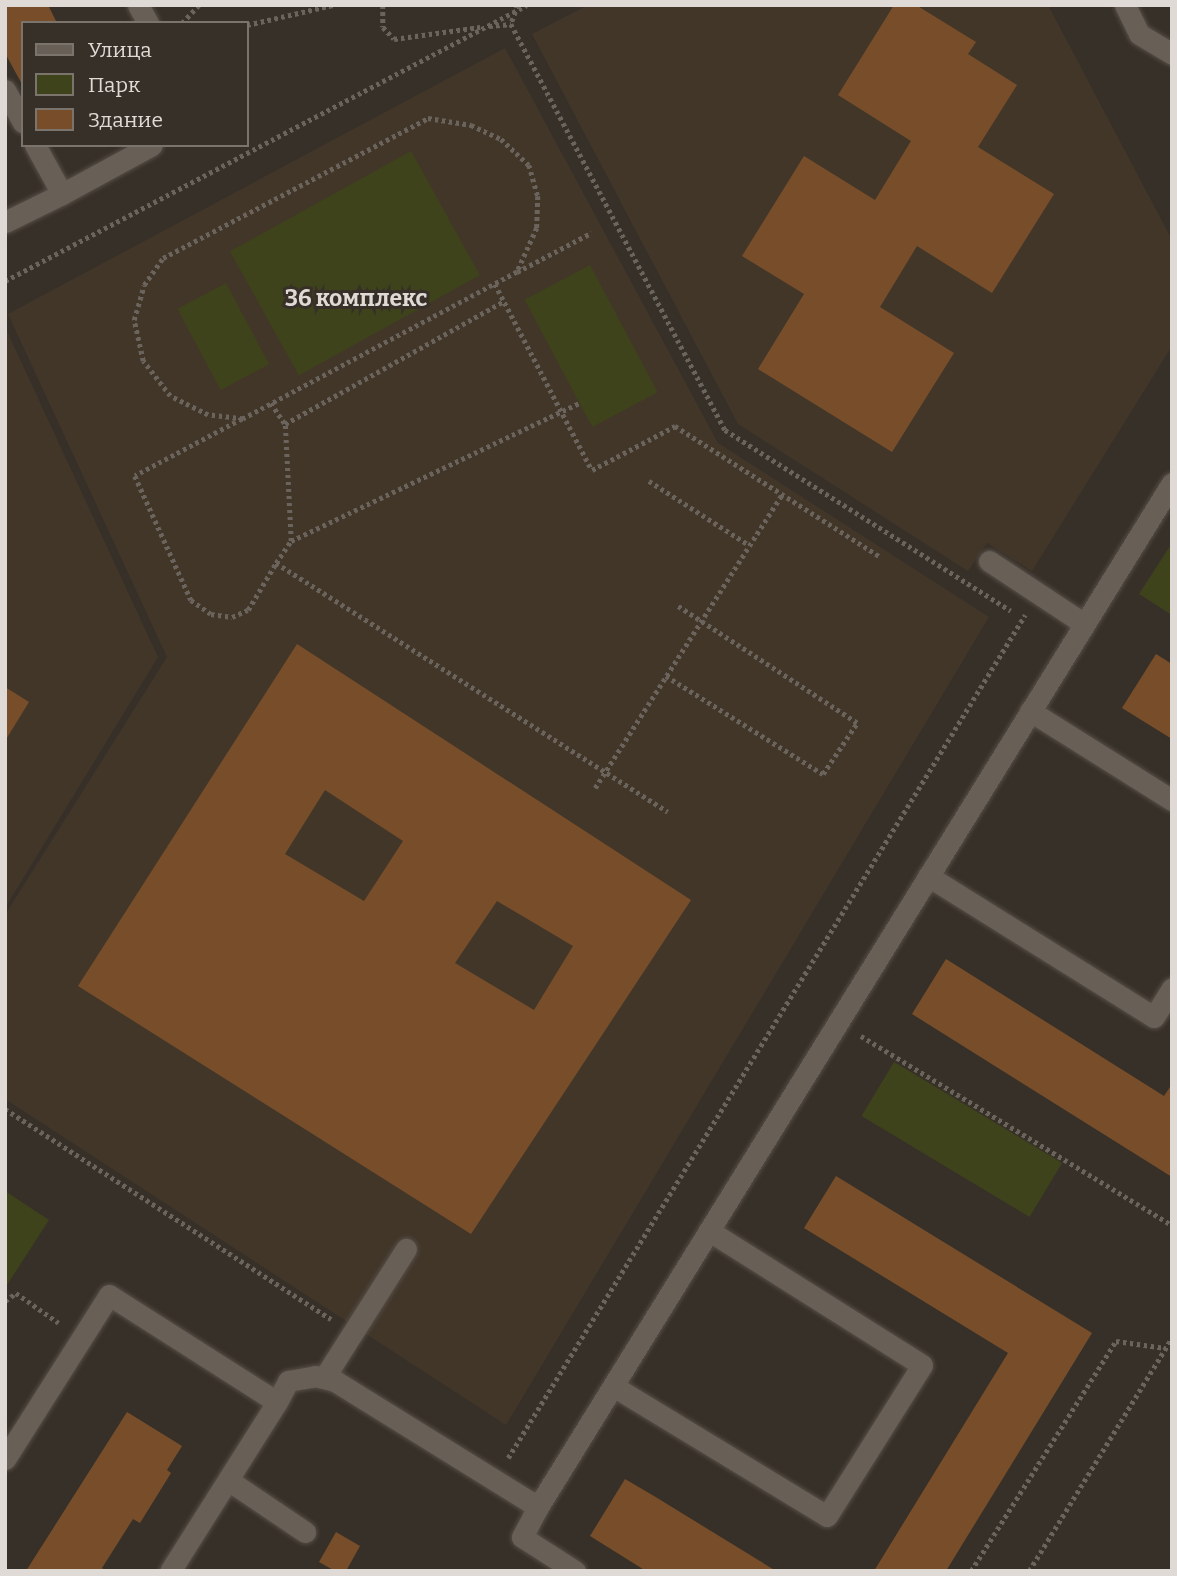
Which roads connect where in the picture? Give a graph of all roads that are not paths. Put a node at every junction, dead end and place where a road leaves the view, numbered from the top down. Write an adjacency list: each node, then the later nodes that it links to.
1 (138, 5): 3 (lane)
2 (1125, 5): 4 (lane)
3 (147, 21)
4 (1172, 54)
5 (5, 90): 6 (lane)
6 (21, 118)
7 (36, 147): 9 (lane)
8 (148, 147): 9 (lane)
9 (62, 194): 10 (lane)
10 (5, 222)
11 (1172, 483): 13 (lane)
12 (989, 561): 13 (lane)
13 (1083, 623): 14 (lane)
14 (1030, 711): 15 (lane); 16 (lane)
15 (1172, 800)
16 (928, 876): 17 (lane); 18 (lane)
17 (1172, 989)
18 (709, 1231): 21 (lane); 21 (lane)
19 (406, 1249): 20 (lane)
20 (324, 1378): 22 (lane); 25 (lane)
21 (613, 1386): 25 (lane)
22 (277, 1402): 23 (lane); 24 (lane)
23 (5, 1459)
24 (228, 1480): 26 (lane); 28 (lane)
25 (538, 1507): 27 (lane)
26 (305, 1532)
27 (560, 1567)
28 (170, 1571)

